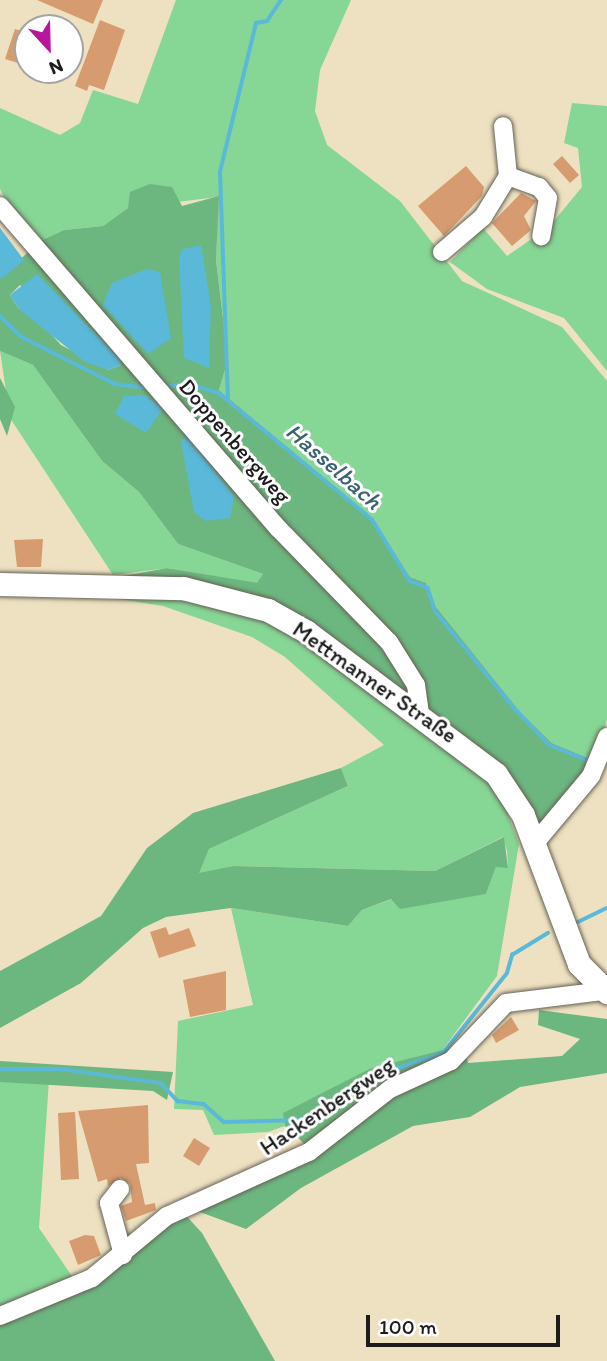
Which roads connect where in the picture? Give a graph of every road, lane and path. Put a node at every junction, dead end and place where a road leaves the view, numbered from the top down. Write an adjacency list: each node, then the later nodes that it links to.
1 (503, 125): 2 (street)
2 (508, 176): 4 (street); 5 (street)
3 (0, 206): 7 (street, Doppenbergweg)
4 (541, 236)
5 (442, 252)
6 (0, 584): 7 (main road, Mettmanner Straße)
7 (421, 712): 9 (main road, Mettmanner Straße)
8 (605, 744): 9 (street)
9 (535, 843): 10 (main road, Mettmanner Straße)
10 (606, 992): 12 (street, Hackenbergweg)
11 (120, 1189): 12 (street)
12 (123, 1255): 13 (street, Hackenbergweg)
13 (0, 1316)

